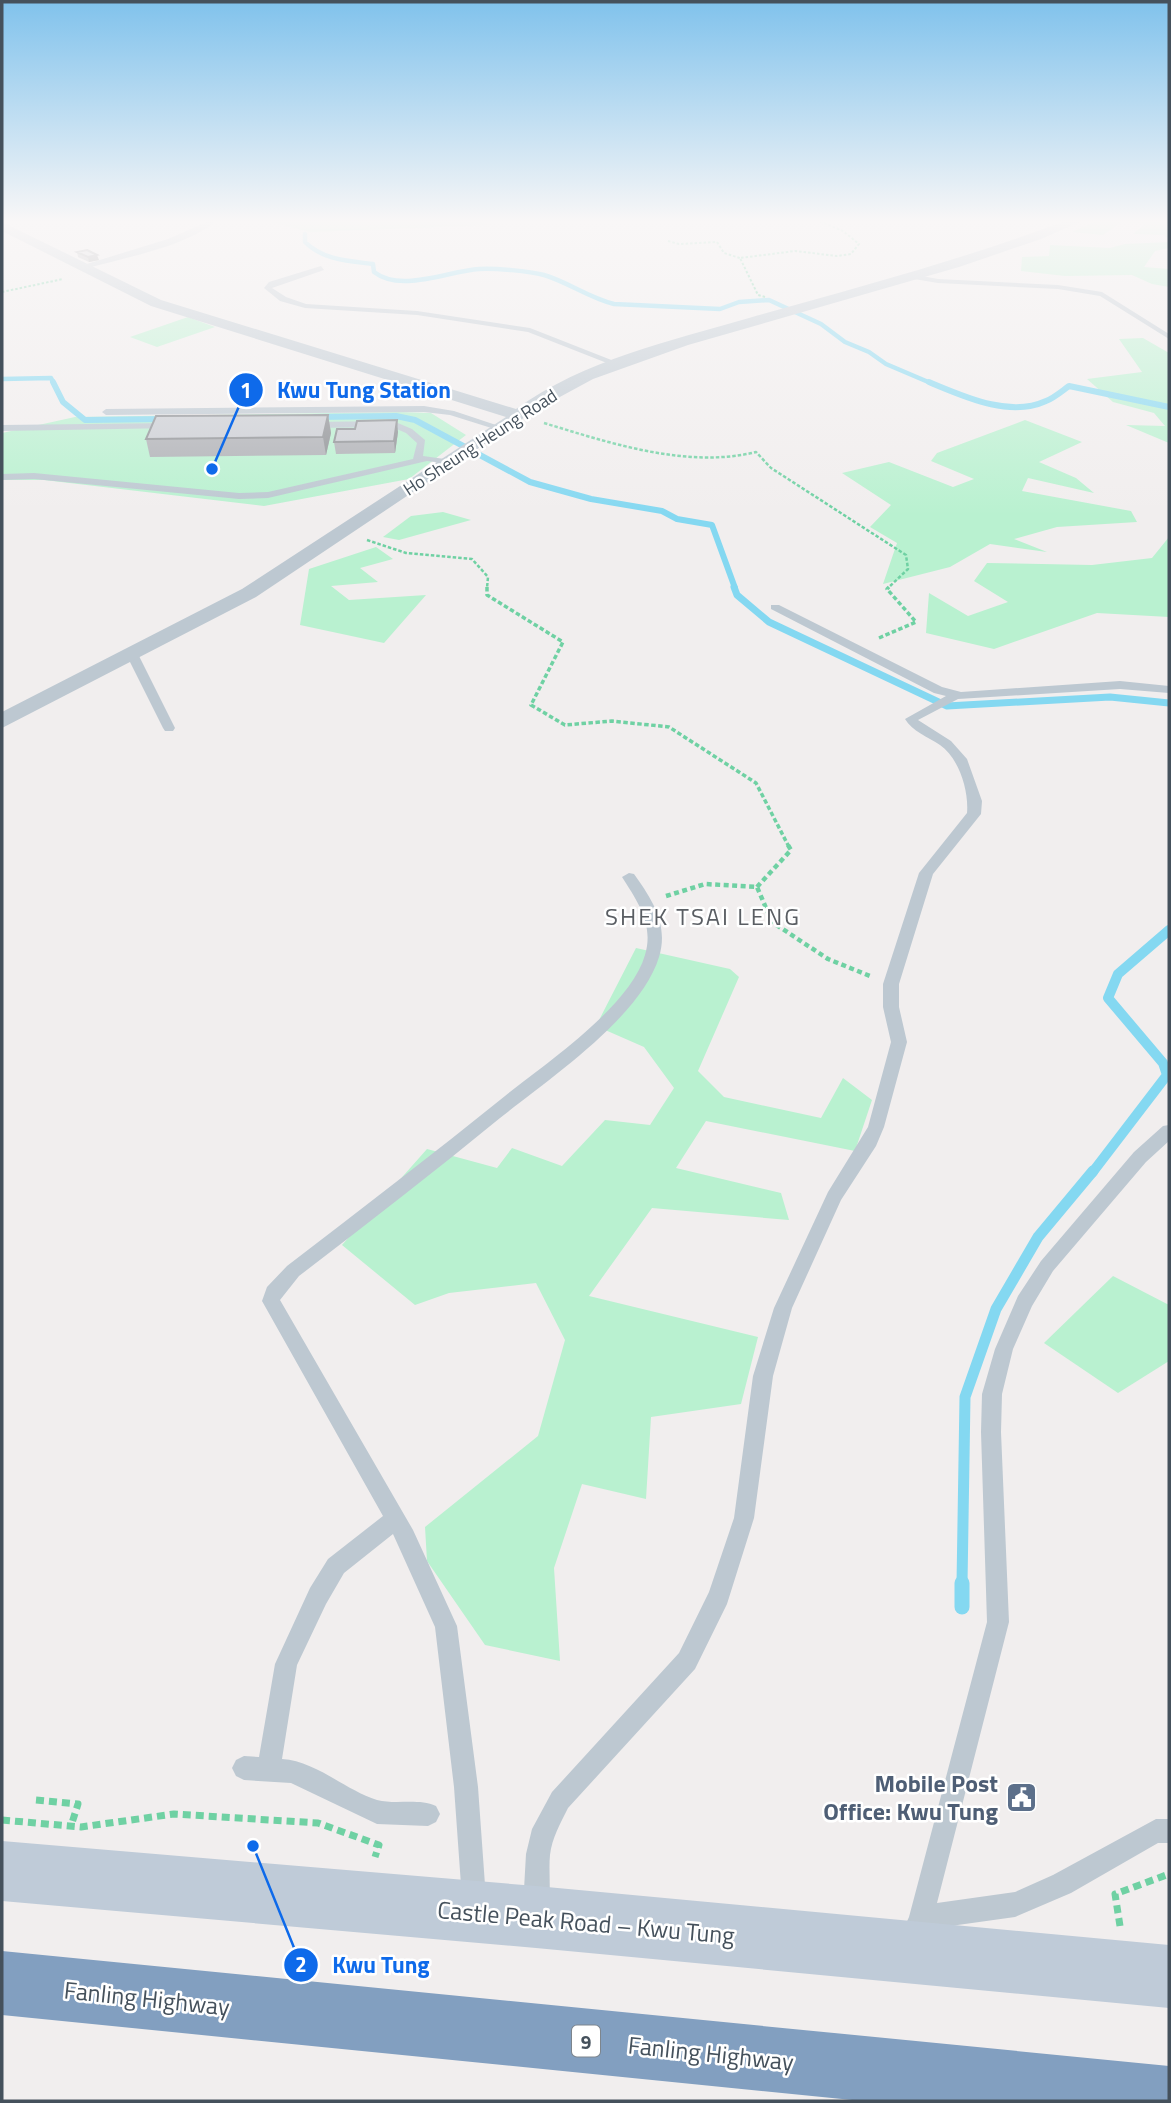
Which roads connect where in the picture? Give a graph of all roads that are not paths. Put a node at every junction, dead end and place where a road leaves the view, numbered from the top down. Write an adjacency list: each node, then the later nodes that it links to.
1 (204, 319): 8 (street)
2 (458, 319): 6 (lane)
3 (763, 319): 6 (street, Ho Sheung Heung Road)
4 (1141, 319): 5 (lane)
5 (1169, 337)
6 (615, 363): 8 (street, Ho Sheung Heung Road)
7 (106, 412): 12 (lane)
8 (518, 415): 12 (street, Ho Sheung Heung Road)
9 (293, 425): 13 (lane)
10 (184, 426): 11 (lane)
11 (2, 428)
12 (501, 428): 14 (street, Ho Sheung Heung Road)
13 (417, 460): 14 (lane); 15 (lane)
14 (449, 462): 17 (street, Ho Sheung Heung Road)
15 (2, 477)
16 (775, 607): 19 (lane)
17 (132, 654): 20 (street, Ho Sheung Heung Road); 21 (lane)
18 (1169, 690): 19 (lane)
19 (957, 695): 31 (lane)
20 (2, 722)
21 (169, 728)
22 (629, 877): 24 (lane)
23 (1169, 1131): 32 (lane)
24 (396, 1519): 26 (lane); 30 (lane)
25 (244, 1768): 26 (lane)
26 (269, 1769): 27 (lane)
27 (428, 1814)
28 (1169, 1831): 32 (lane)
29 (2, 1871): 30 (main road, Castle Peak Road – Kwu Tung)
30 (475, 1912): 31 (main road, Castle Peak Road – Kwu Tung)
31 (536, 1917): 32 (main road, Castle Peak Road – Kwu Tung)
32 (914, 1935): 33 (main road, Castle Peak Road – Kwu Tung)
33 (1169, 1977)
34 (2, 1983): 35 (highway, Fanling Highway / 9)
35 (1169, 2099)

